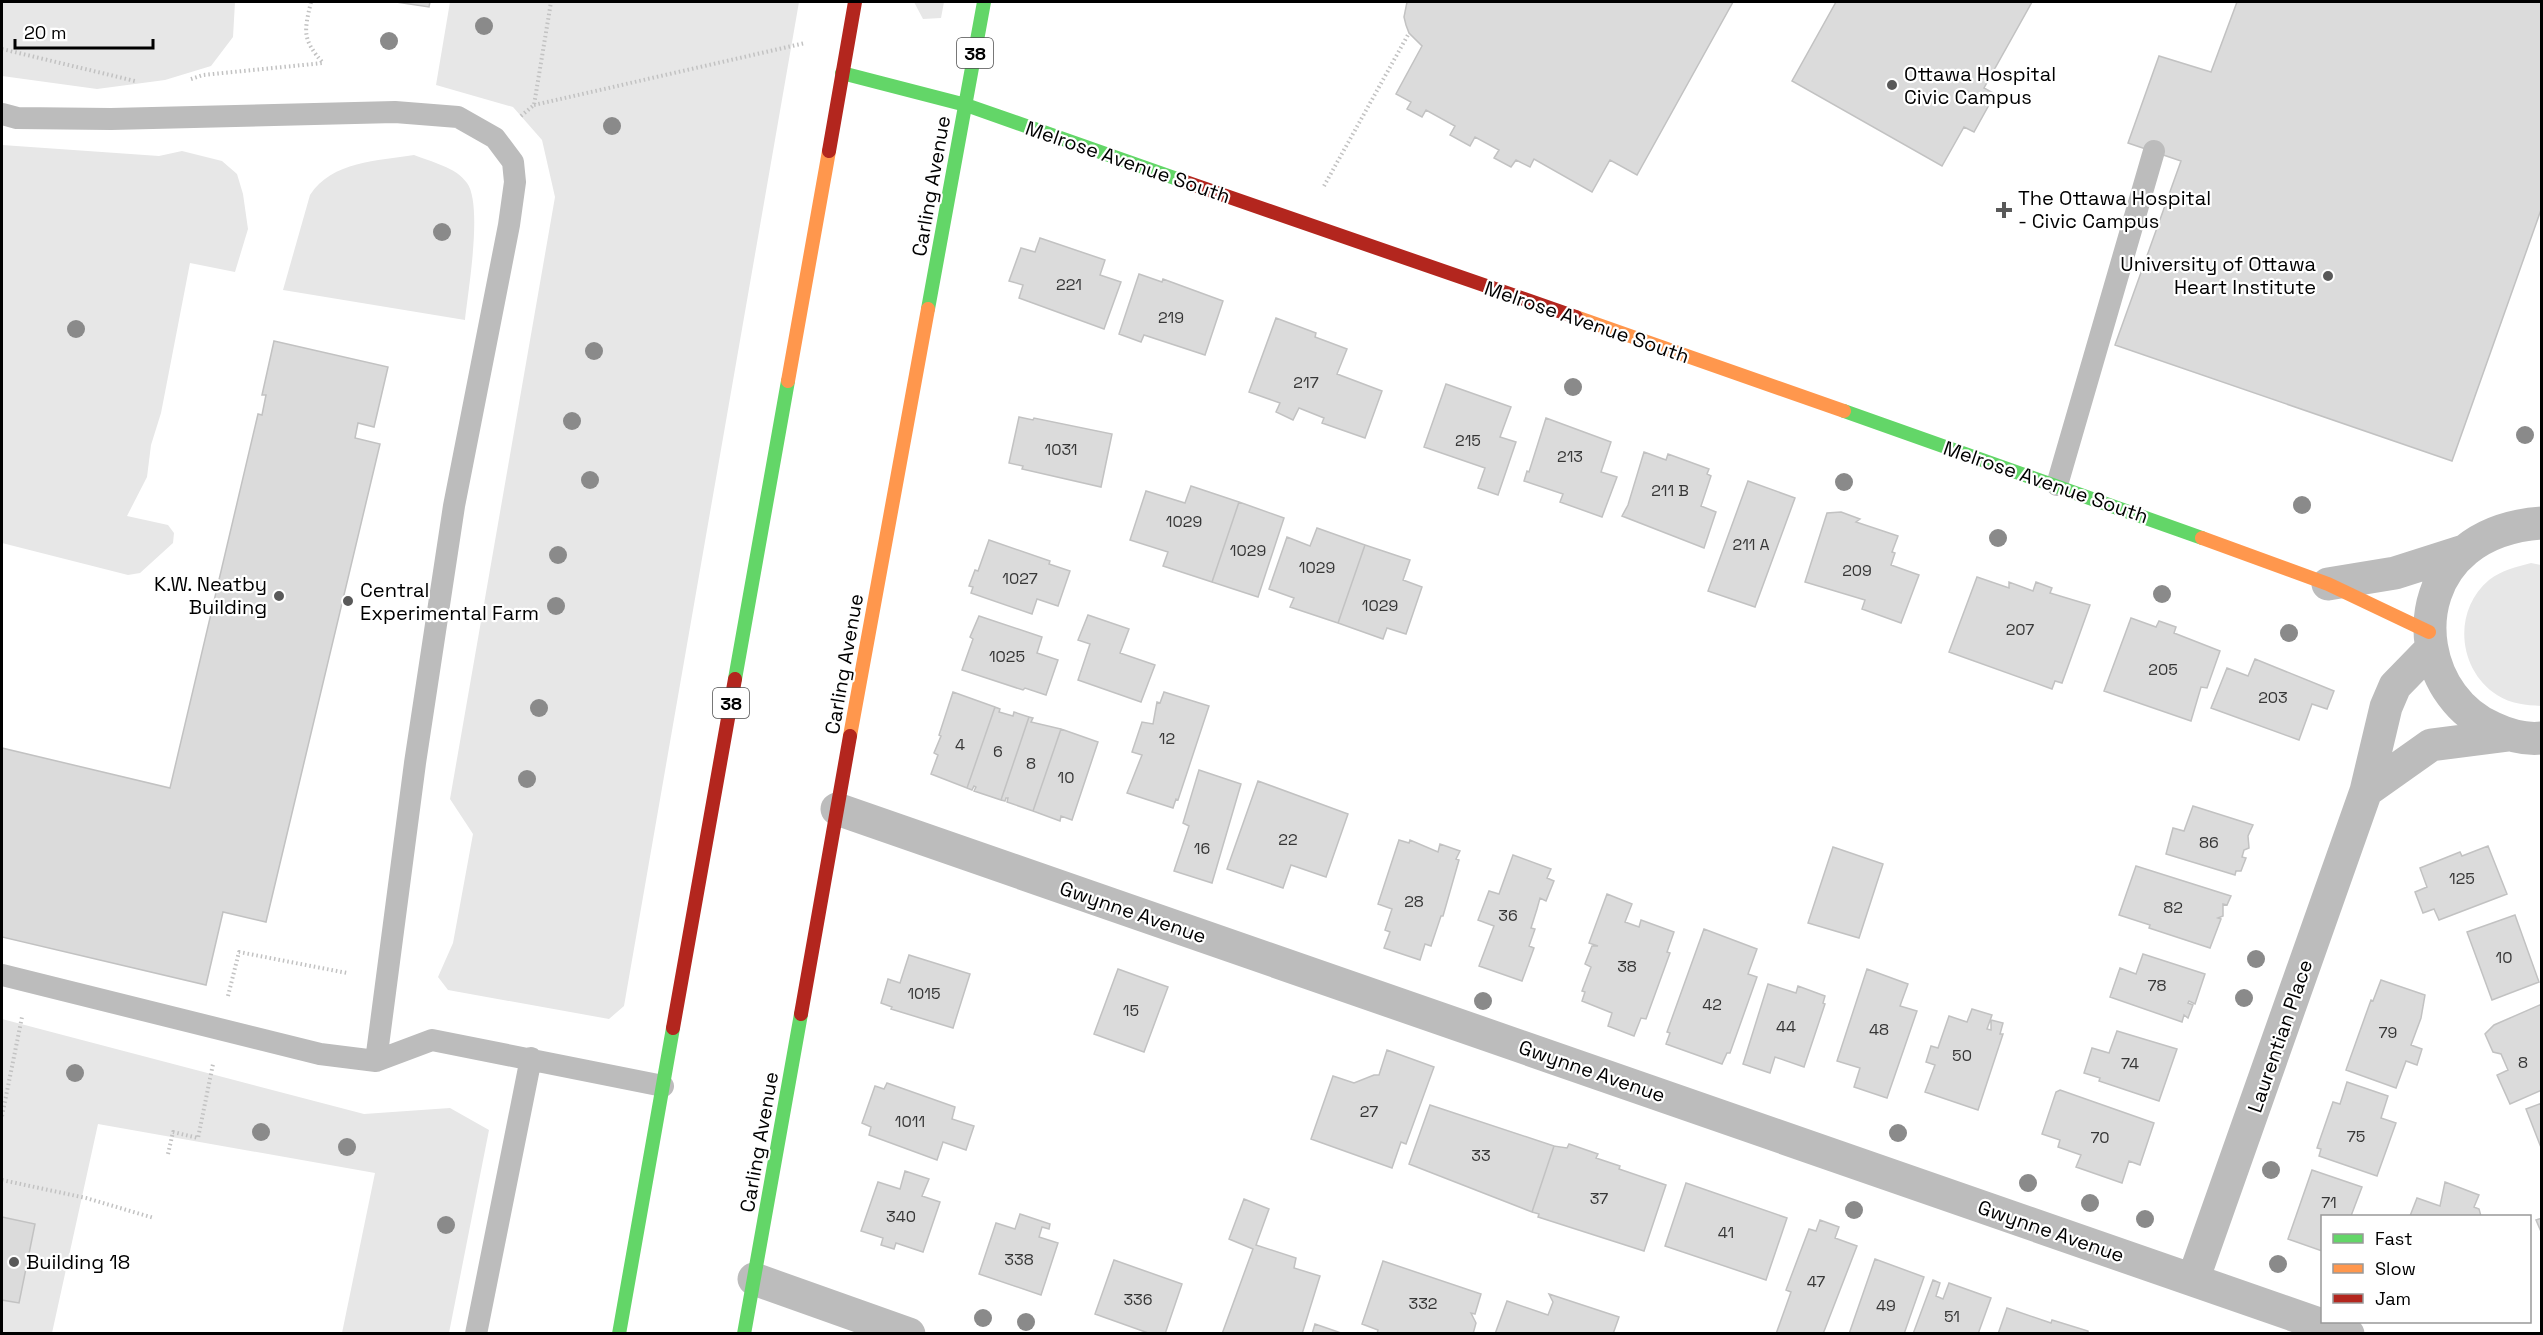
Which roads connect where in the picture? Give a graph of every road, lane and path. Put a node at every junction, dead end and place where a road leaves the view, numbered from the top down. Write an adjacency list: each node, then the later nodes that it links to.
1 (311, 2): 9 (path)
2 (550, 2): 11 (path)
3 (855, 2): 7 (main road, 38)
4 (984, 2): 12 (main road, Carling Avenue / 38)
5 (1409, 33): 16 (path)
6 (2, 50): 10 (path)
7 (847, 51): 8 (main road, 38); 11 (path)
8 (842, 73): 12 (main road, Melrose Avenue South); 32 (main road, 38)
9 (186, 81)
10 (146, 83)
11 (534, 105): 14 (path)
12 (966, 105): 17 (main road, Melrose Avenue South); 24 (main road, Carling Avenue / 38)
13 (2, 114): 14 (lane)
14 (495, 138): 31 (lane)
15 (2154, 152): 17 (lane)
16 (1321, 192)
17 (2056, 485): 20 (main road, Melrose Avenue South)
18 (2534, 516): 19 (street)
19 (2464, 551): 20 (street, Melrose Avenue South); 21 (street)
20 (2328, 584): 21 (main road, Melrose Avenue South)
21 (2430, 640): 22 (street); 23 (street, Laurentian Place)
22 (2532, 739): 23 (street)
23 (2366, 791): 38 (street, Laurentian Place)
24 (837, 809): 37 (main road, Carling Avenue / 38); 38 (street, Gwynne Avenue)
25 (347, 973): 28 (path)
26 (2, 975): 27 (lane)
27 (30, 982): 31 (lane); 33 (path)
28 (226, 1005)
29 (531, 1058): 31 (lane); 32 (lane); 39 (lane)
30 (213, 1060): 34 (path)
31 (376, 1061)
32 (663, 1086): 40 (main road, 38)
33 (2, 1116)
34 (168, 1154)
35 (2, 1180): 36 (path)
36 (154, 1218)
37 (754, 1279): 41 (main road, Carling Avenue / 38); 42 (street)
38 (2193, 1280): 43 (street, Gwynne Avenue)
39 (476, 1334)
40 (619, 1334)
41 (744, 1334)
42 (909, 1334)
43 (2348, 1334)

